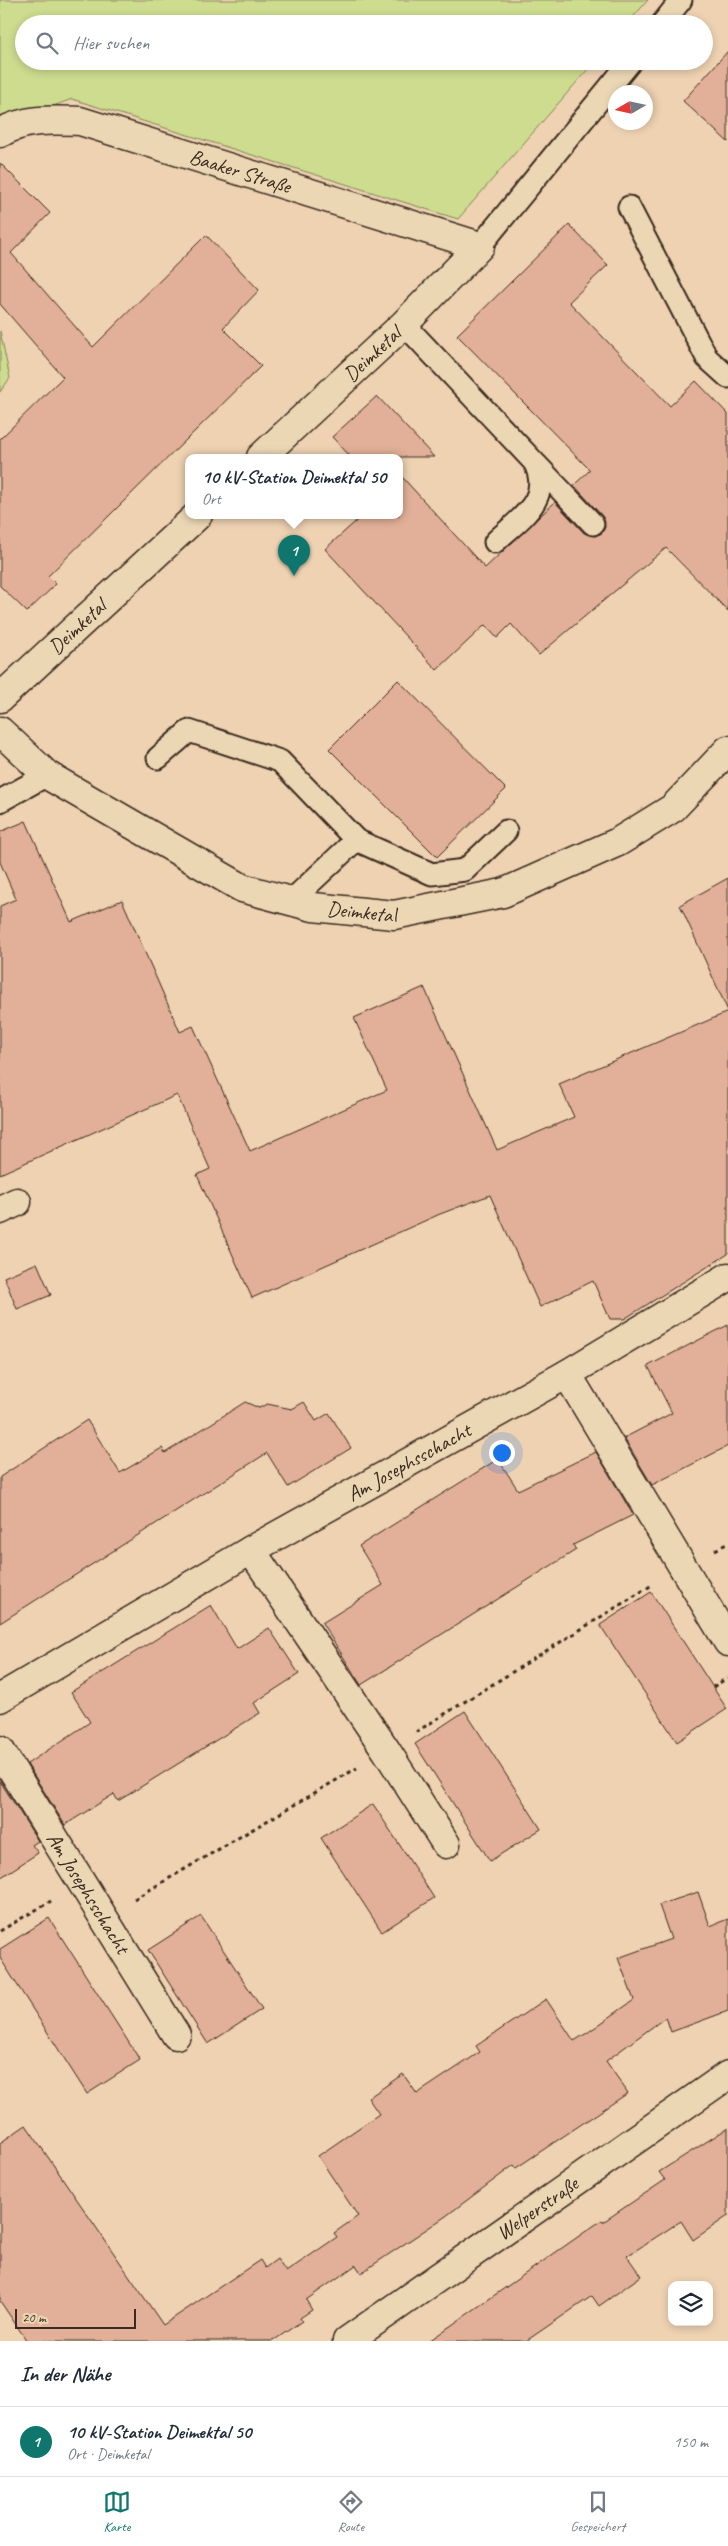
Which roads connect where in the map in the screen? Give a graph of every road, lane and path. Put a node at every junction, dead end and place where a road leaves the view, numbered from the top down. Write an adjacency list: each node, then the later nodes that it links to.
1 (681, 0): 2 (lane)
2 (669, 15)
3 (624, 70): 6 (lane)
4 (0, 133): 6 (street, Baaker Straße)
5 (629, 207): 8 (lane)
6 (480, 246): 7 (street, Deimketal)
7 (404, 324): 9 (street, Deimketal); 10 (lane)
8 (728, 377)
9 (263, 454)
10 (534, 462): 12 (lane); 13 (lane)
11 (194, 519): 14 (street, Deimketal)
12 (593, 524)
13 (495, 542)
14 (0, 698)
15 (0, 731): 18 (street, Deimketal)
16 (728, 750): 22 (street, Deimketal)
17 (158, 758): 21 (lane)
18 (47, 775): 19 (lane); 22 (street, Deimketal)
19 (0, 801)
20 (506, 831): 21 (lane)
21 (356, 840): 22 (lane)
22 (291, 901)
23 (728, 1278): 24 (street, Am Josephsschacht)
24 (567, 1374): 25 (street, Am Josephsschacht); 26 (street)
25 (251, 1550): 29 (street, Am Josephsschacht); 31 (street)
26 (728, 1642)
27 (728, 1677): 28 (path)
28 (713, 1687)
29 (0, 1698)
30 (0, 1750): 32 (street, Am Josephsschacht)
31 (446, 1844)
32 (82, 1882): 33 (path); 34 (street, Am Josephsschacht)
33 (0, 1931)
34 (176, 2035)
35 (728, 2075): 36 (street, Welperstraße)
36 (347, 2341)

